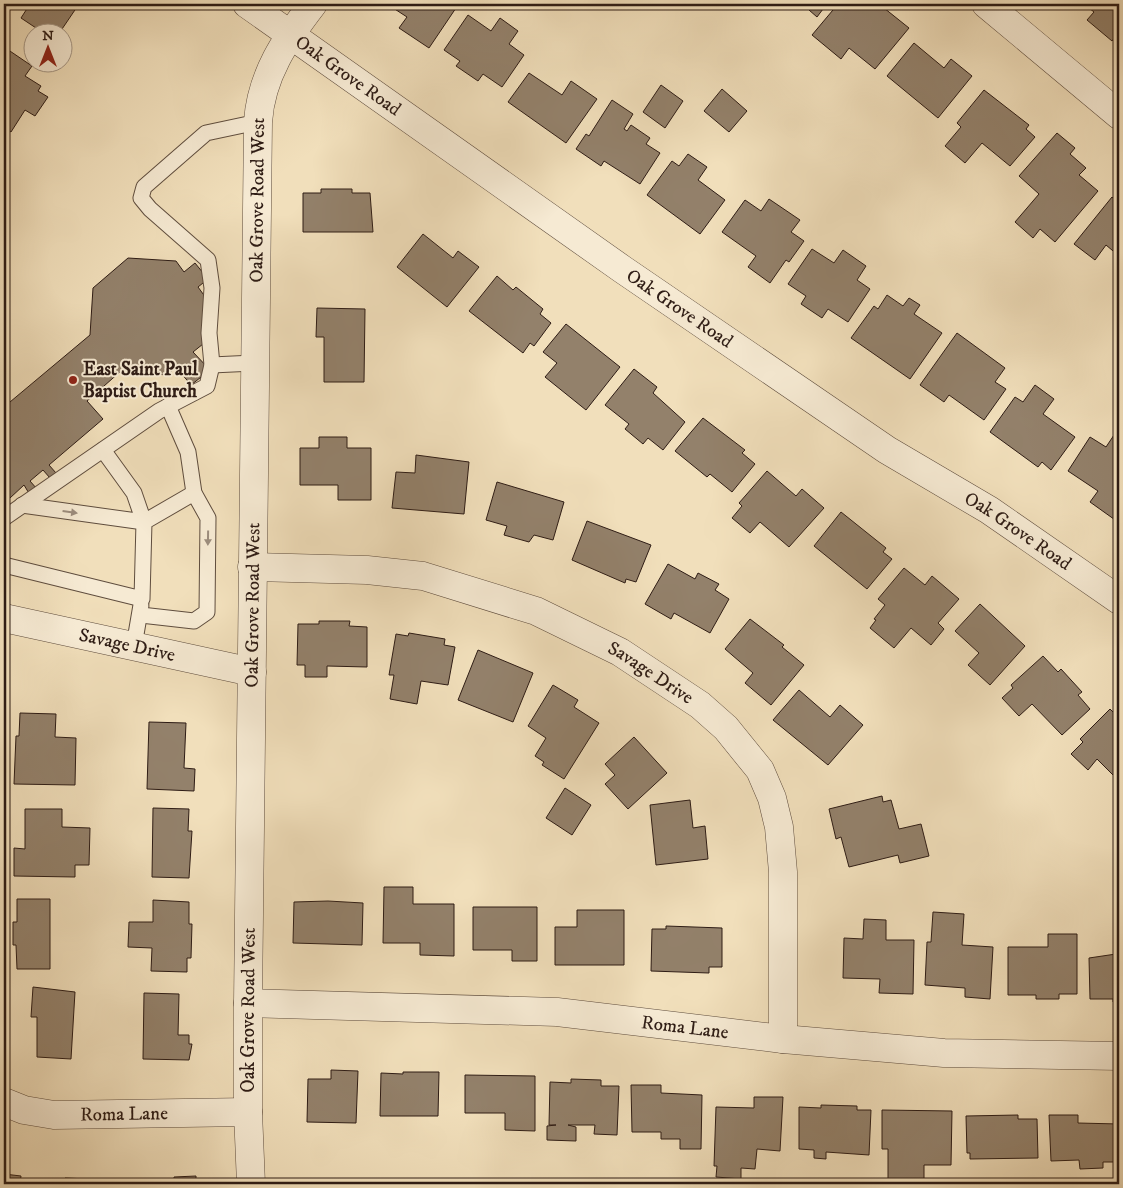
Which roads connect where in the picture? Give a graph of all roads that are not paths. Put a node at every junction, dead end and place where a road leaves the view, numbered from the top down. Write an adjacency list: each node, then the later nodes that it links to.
1 (248, 4): 4 (street, Oak Grove Road)
2 (313, 4): 4 (street, Oak Grove Road West)
3 (986, 4): 5 (street)
4 (290, 34): 6 (street, Oak Grove Road West); 18 (street, Oak Grove Road)
5 (1119, 116)
6 (258, 122): 7 (street, Oak Grove Road West); 8 (lane)
7 (254, 363): 8 (lane); 16 (street, Oak Grove Road West)
8 (212, 365): 9 (lane)
9 (168, 406): 10 (lane); 11 (lane)
10 (104, 450): 12 (lane); 14 (lane)
11 (194, 493): 14 (lane); 19 (lane, one-way to 19)
12 (22, 505): 13 (lane); 14 (lane, one-way to 14)
13 (4, 518)
14 (144, 522): 17 (lane)
15 (4, 565): 17 (lane)
16 (252, 567): 22 (street, Oak Grove Road West); 24 (street, Savage Drive)
17 (142, 599): 19 (lane)
18 (1119, 600)
19 (141, 615): 21 (lane)
20 (4, 618): 21 (street, Savage Drive)
21 (134, 646): 22 (street, Savage Drive)
22 (252, 672): 23 (street, Oak Grove Road West)
23 (248, 1003): 24 (street, Roma Lane); 27 (street, Oak Grove Road West)
24 (783, 1039): 25 (street, Roma Lane)
25 (1119, 1056)
26 (4, 1102): 27 (street, Roma Lane)
27 (248, 1112): 28 (street, Oak Grove Road West)
28 (251, 1184)

